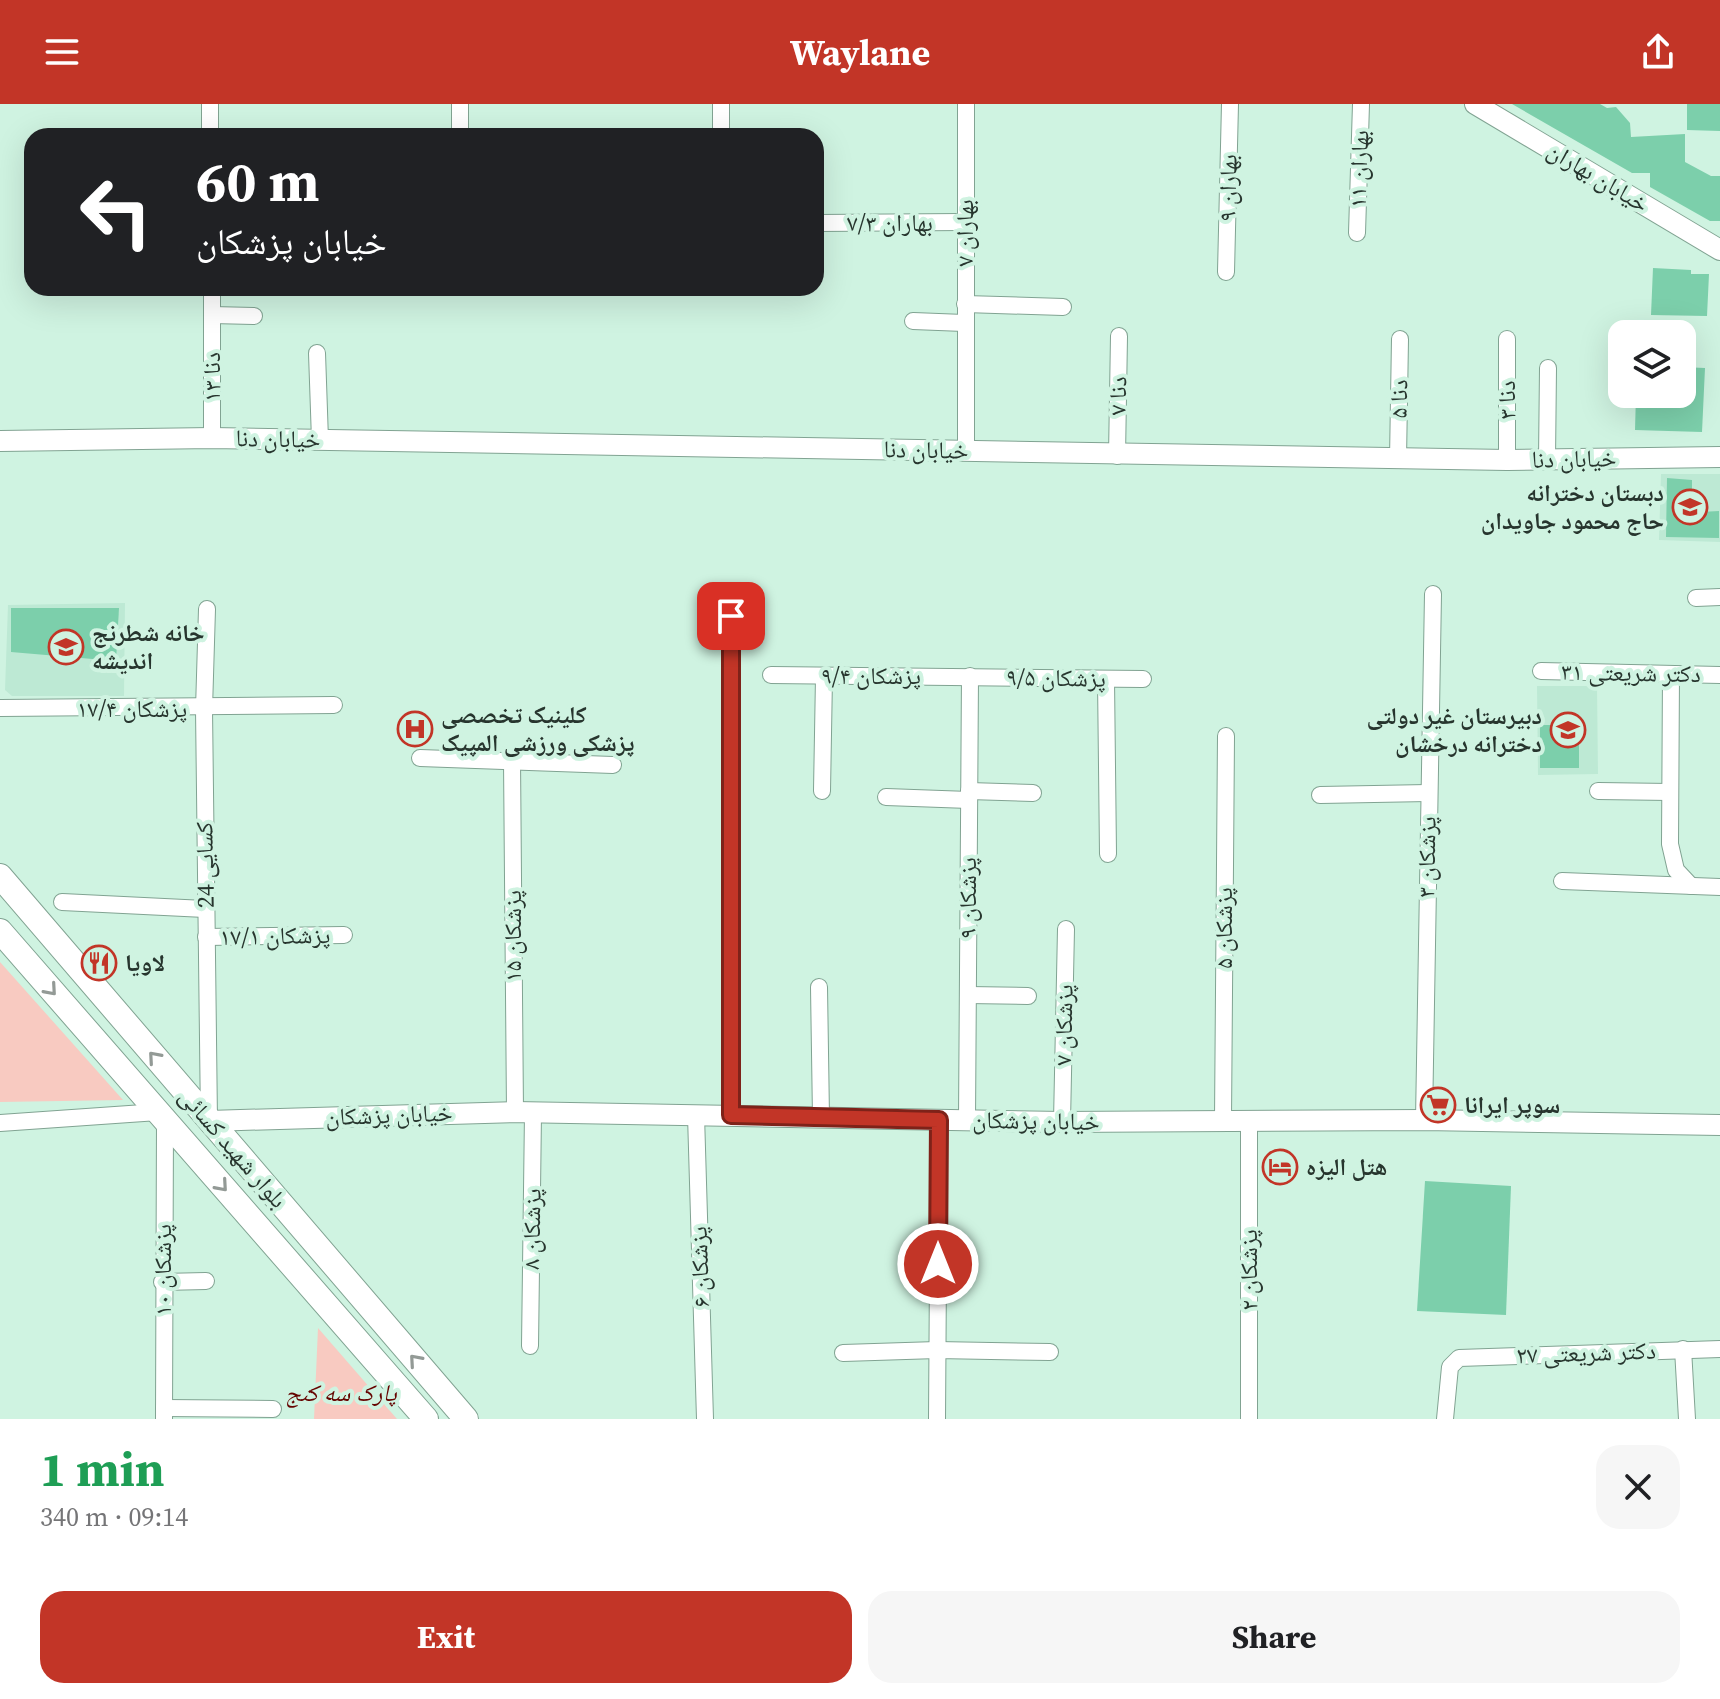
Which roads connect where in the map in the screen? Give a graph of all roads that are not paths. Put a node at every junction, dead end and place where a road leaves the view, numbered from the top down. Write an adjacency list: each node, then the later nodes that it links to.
1 (210, 104): 8 (street)
2 (460, 104): 9 (street)
3 (721, 104): 10 (street)
4 (966, 104): 11 (street, ۷ بهاران)
5 (1230, 104): 15 (street, ۹ بهاران)
6 (1361, 104): 13 (street, ۱۱ بهاران)
7 (1483, 106): 14 (street, خیابان بهاران)
8 (210, 128)
9 (460, 128)
10 (721, 128)
11 (964, 222): 12 (street, ۷/۳ بهاران); 17 (street, ۷ بهاران)
12 (824, 223)
13 (1357, 233)
14 (1720, 250)
15 (1226, 272)
16 (212, 296): 19 (street, ۱۳ دنا)
17 (965, 304): 18 (street); 22 (street, ۷ بهاران)
18 (1063, 307)
19 (212, 315): 20 (street); 28 (street, ۱۳ دنا)
20 (254, 316)
21 (913, 321): 22 (street)
22 (964, 323): 31 (street, ۷ بهاران)
23 (1119, 336): 32 (street, ۷ دنا)
24 (1400, 339): 34 (street, ۵ دنا)
25 (1507, 339): 36 (street, ۳ دنا)
26 (317, 353): 29 (street)
27 (1548, 368): 35 (street)
28 (212, 438): 29 (street, خیابان دنا); 30 (street, خیابان دنا)
29 (320, 440): 31 (street, خیابان دنا)
30 (0, 441)
31 (966, 450): 32 (street, خیابان دنا)
32 (1117, 456): 34 (street, خیابان دنا)
33 (1720, 457): 35 (street, خیابان دنا)
34 (1398, 459): 36 (street, خیابان دنا)
35 (1547, 459): 36 (street, خیابان دنا)
36 (1507, 460)
37 (1433, 594): 61 (street, ۳ پزشکان)
38 (1720, 597): 39 (street)
39 (1696, 598)
40 (207, 609): 52 (street, کسایی 24)
41 (731, 616): 81 (street)
42 (1541, 671): 43 (street, ۳۱ دکتر شریعتی)
43 (1671, 674): 45 (street, ۳۱ دکتر شریعتی); 59 (street)
44 (771, 675): 47 (street, ۹/۴ پزشکان)
45 (1720, 675)
46 (970, 676): 47 (street, ۹/۴ پزشکان); 48 (street, ۹/۵ پزشکان); 63 (street, ۹ پزشکان)
47 (824, 677): 57 (street)
48 (1106, 679): 49 (street, ۹/۵ پزشکان); 65 (street)
49 (1143, 679)
50 (334, 705): 52 (street, ۱۷/۴ پزشکان)
51 (0, 708): 52 (street, ۱۷/۴ پزشکان)
52 (204, 709): 71 (street, کسایی 24)
53 (1226, 736): 86 (street, ۵ پزشکان)
54 (420, 758): 55 (street)
55 (512, 760): 56 (street); 79 (street, ۱۵ پزشکان)
56 (613, 765)
57 (822, 791)
58 (1598, 791): 59 (street)
59 (1670, 792): 68 (street)
60 (1033, 793): 63 (street)
61 (1428, 793): 62 (street); 87 (street, ۳ پزشکان)
62 (1320, 795)
63 (969, 796): 64 (street); 77 (street, ۹ پزشکان)
64 (886, 797)
65 (1108, 854)
66 (0, 876): 88 (main road, بلوار شهید کسائی, one-way to 66)
67 (1562, 881): 68 (street)
68 (1691, 886): 69 (street)
69 (1720, 887)
70 (62, 902): 71 (street)
71 (205, 909): 75 (street, کسایی 24)
72 (1066, 929): 89 (street, ۷ پزشکان)
73 (0, 931): 82 (main road, بلوار شهید کسائی, one-way to 82)
74 (344, 935): 75 (street, ۱۷/۱ پزشکان)
75 (206, 937): 88 (street, کسایی 24)
76 (819, 987): 83 (street)
77 (968, 995): 78 (street); 85 (street, ۹ پزشکان)
78 (1028, 996)
79 (524, 1112): 80 (street, خیابان پزشکان); 88 (street, خیابان پزشکان); 95 (street, ۸ پزشکان)
80 (696, 1115): 81 (street, خیابان پزشکان); 105 (street, ۶ پزشکان)
81 (731, 1115): 83 (street, خیابان پزشکان)
82 (161, 1116): 91 (street); 94 (street, ۱۰ پزشکان); 103 (main road, بلوار شهید کسائی, one-way to 103)
83 (821, 1117): 84 (street, خیابان پزشکان)
84 (939, 1120): 85 (street, خیابان پزشکان); 98 (street)
85 (967, 1120): 89 (street, خیابان پزشکان)
86 (1223, 1120): 89 (street, خیابان پزشکان); 90 (street, خیابان پزشکان)
87 (1424, 1120): 90 (street, خیابان پزشکان); 92 (street, خیابان پزشکان)
88 (209, 1121): 104 (main road, بلوار شهید کسائی, one-way to 88)
89 (1062, 1122)
90 (1249, 1122): 107 (street, ۲ پزشکان)
91 (0, 1123)
92 (1720, 1125)
93 (206, 1281): 94 (street)
94 (162, 1282): 102 (street, ۱۰ پزشکان)
95 (530, 1346)
96 (1683, 1349): 97 (street, ۲۷ دکتر شریعتی); 108 (street, ۲۷ دکتر شریعتی); 109 (street)
97 (1720, 1349)
98 (937, 1350): 99 (street); 100 (street); 106 (street)
99 (1050, 1352)
100 (843, 1353)
101 (273, 1409): 102 (street)
102 (164, 1414)
103 (426, 1419)
104 (466, 1419)
105 (705, 1419)
106 (937, 1419)
107 (1249, 1419)
108 (1445, 1419)
109 (1687, 1419)

